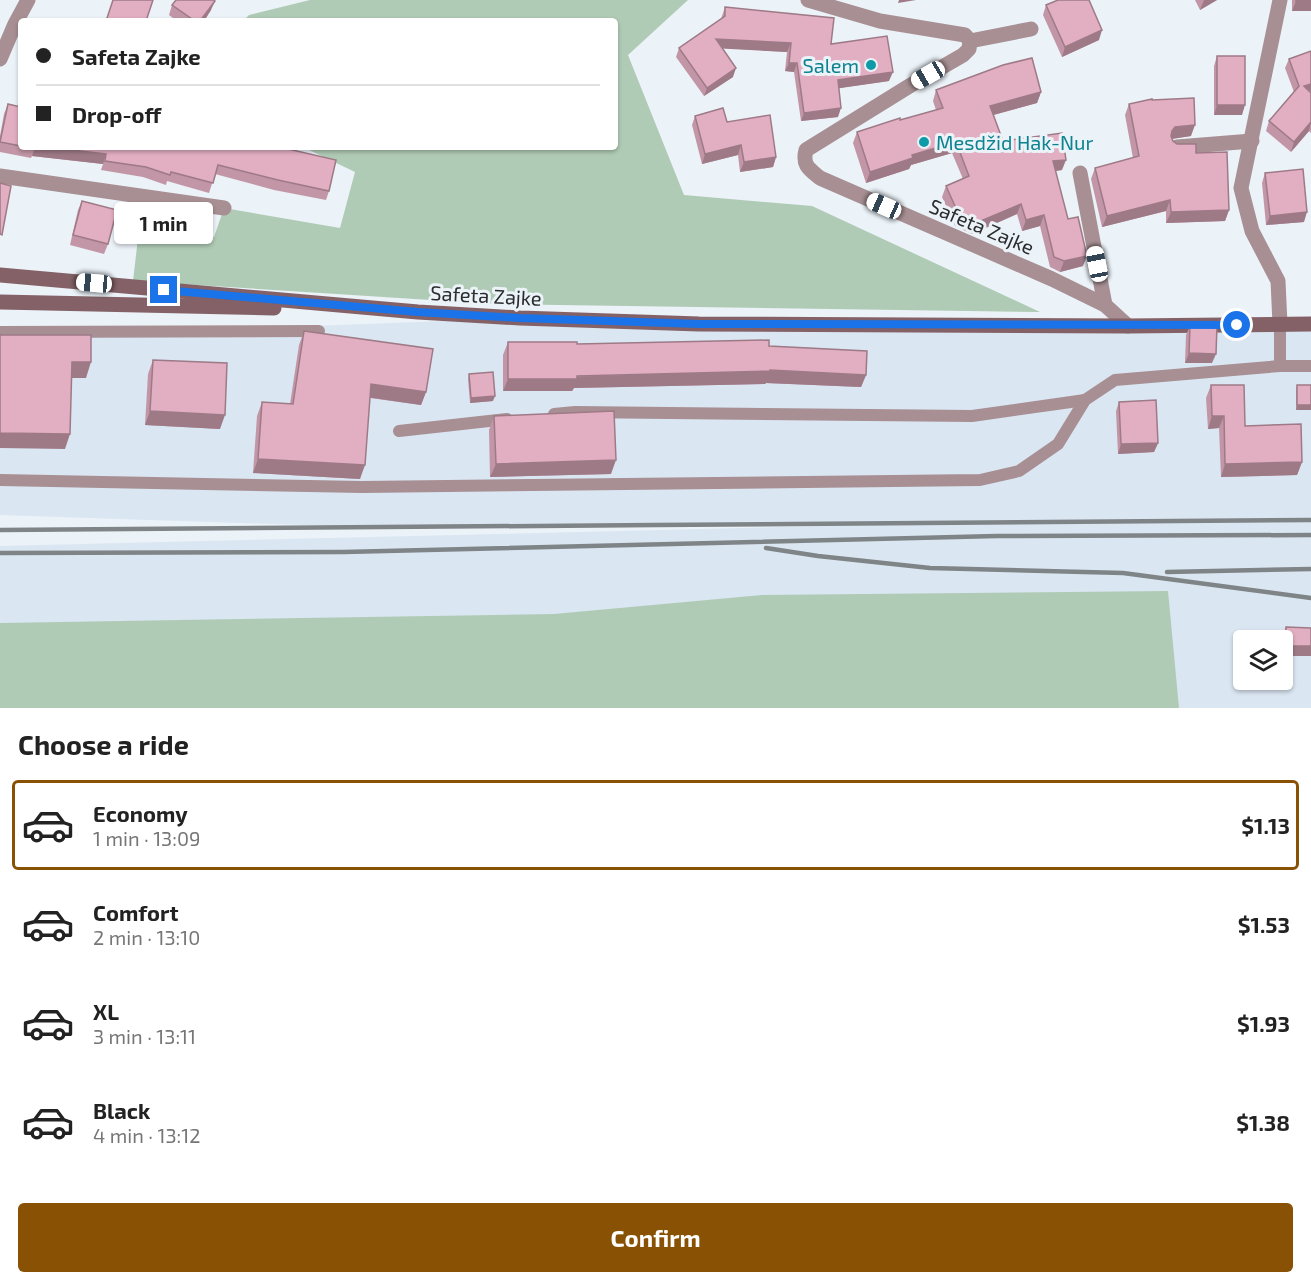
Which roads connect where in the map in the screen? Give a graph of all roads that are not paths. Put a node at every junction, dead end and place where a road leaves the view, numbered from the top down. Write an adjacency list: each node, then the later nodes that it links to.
1 (28, 0): 5 (street)
2 (808, 0): 7 (street)
3 (1280, 0): 9 (street)
4 (18, 18): 8 (street)
5 (18, 18)
6 (1031, 29): 7 (street)
7 (970, 41): 16 (street, Safeta Zajke)
8 (0, 59)
9 (1252, 141): 10 (street); 18 (street)
10 (1176, 147)
11 (1080, 173): 16 (street)
12 (0, 176): 13 (street)
13 (224, 208)
14 (0, 275): 17 (main road)
15 (0, 302): 17 (main road)
16 (1105, 305): 20 (street, Safeta Zajke)
17 (418, 312): 20 (main road, Safeta Zajke)
18 (1280, 324): 19 (main road, Safeta Zajke); 20 (main road, Safeta Zajke); 23 (lane)
19 (1311, 324)
20 (1128, 326)
21 (319, 331): 22 (lane)
22 (0, 332)
23 (1280, 366): 24 (lane); 25 (lane)
24 (1311, 366)
25 (1085, 400): 26 (lane); 29 (lane)
26 (540, 416)
27 (516, 418): 28 (lane)
28 (399, 431)
29 (0, 480)

